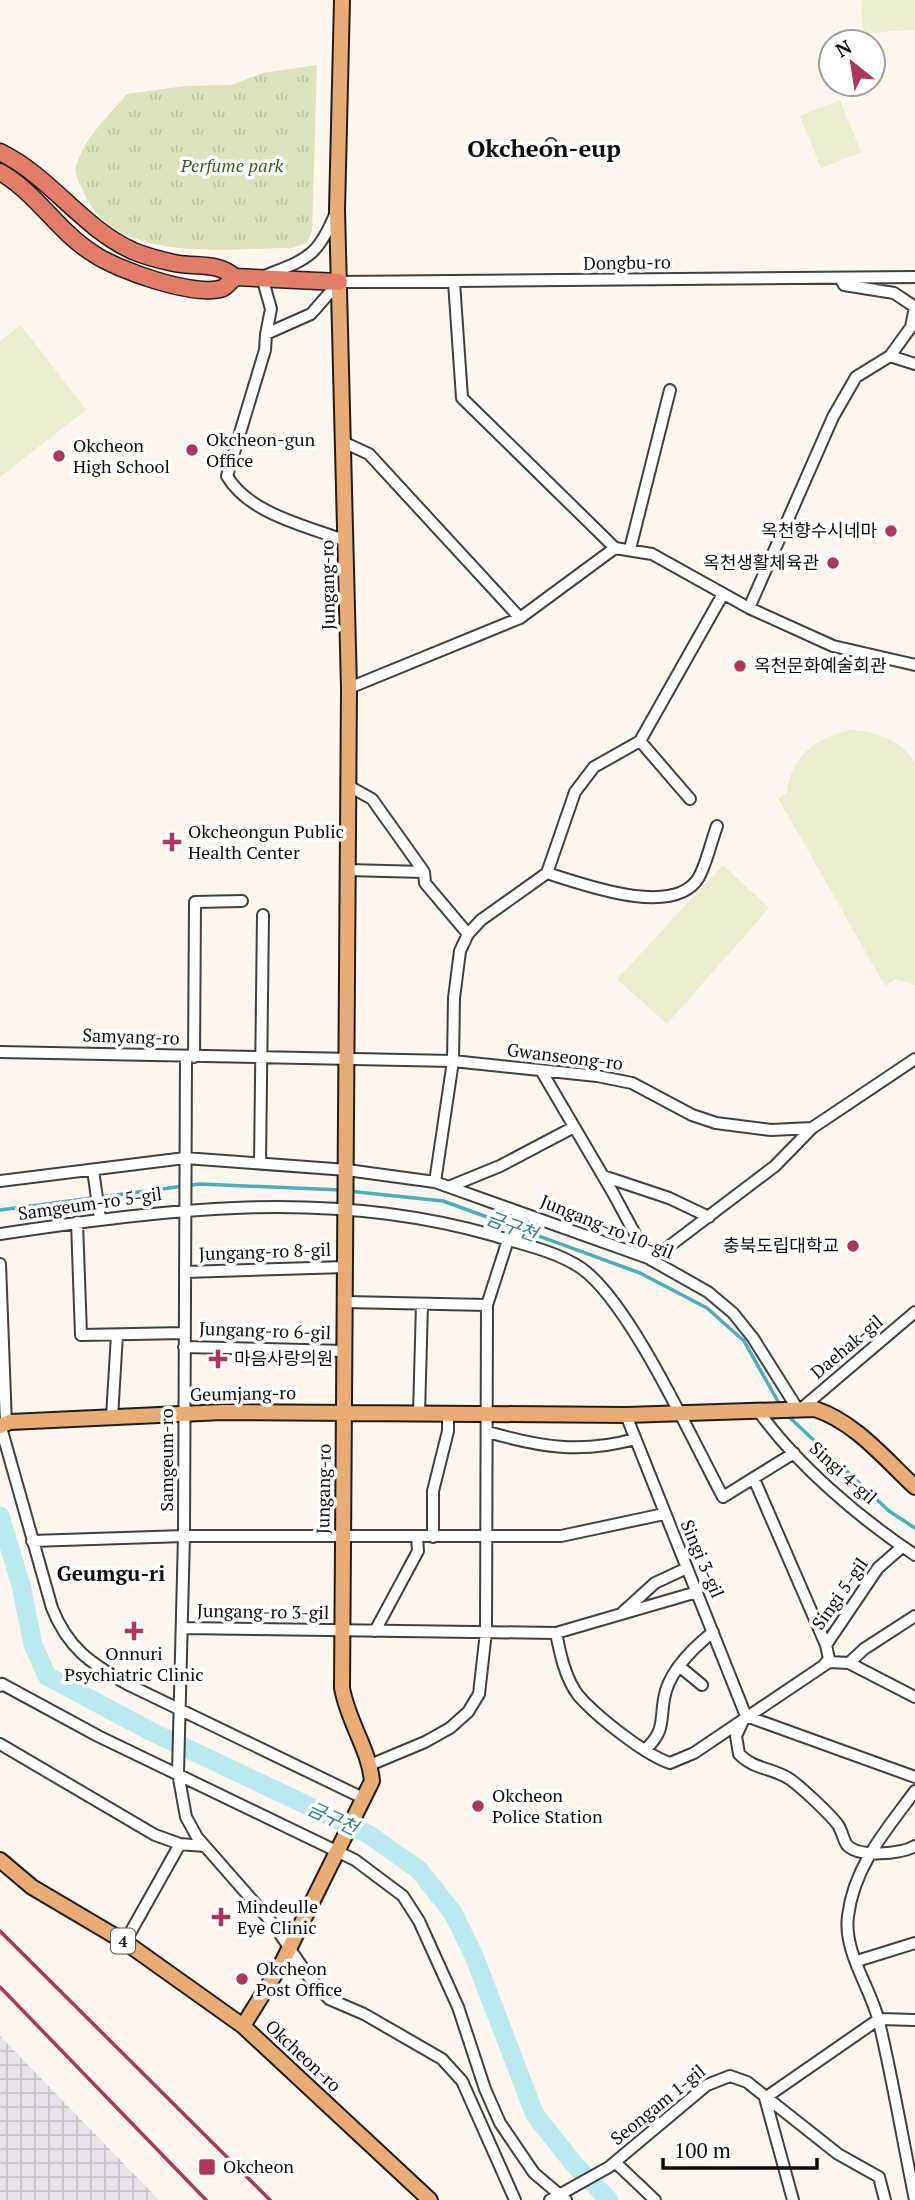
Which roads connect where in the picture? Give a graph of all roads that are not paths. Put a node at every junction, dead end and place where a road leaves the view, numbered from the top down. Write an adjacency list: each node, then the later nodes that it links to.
1 (342, 0): 4 (main road, Jungang-ro)
2 (0, 152): 5 (highway)
3 (0, 172): 5 (highway)
4 (337, 210): 7 (street); 9 (main road, Jungang-ro)
5 (235, 277): 7 (highway)
6 (915, 277): 8 (street, Dongbu-ro)
7 (262, 278): 9 (highway); 12 (street)
8 (840, 278): 10 (street, Dongbu-ro); 11 (street)
9 (339, 282): 10 (street, Dongbu-ro); 12 (street); 16 (main road, Jungang-ro)
10 (454, 282): 18 (street)
11 (915, 307): 13 (street)
12 (266, 334): 17 (street)
13 (890, 356): 14 (street); 21 (street)
14 (915, 364)
15 (670, 390): 19 (street)
16 (343, 442): 17 (main road, Jungang-ro); 22 (street)
17 (346, 541): 24 (main road, Jungang-ro)
18 (615, 548): 19 (street); 22 (street)
19 (630, 549): 20 (street)
20 (723, 594): 21 (street); 25 (street)
21 (749, 608): 23 (street)
22 (520, 618): 24 (street)
23 (915, 665)
24 (349, 688): 26 (main road, Jungang-ro)
25 (640, 741): 27 (street); 31 (street)
26 (347, 785): 29 (main road, Jungang-ro); 30 (street)
27 (690, 799)
28 (717, 826): 31 (street)
29 (347, 870): 30 (street); 39 (main road, Jungang-ro)
30 (424, 872): 34 (street)
31 (547, 873): 34 (street)
32 (242, 901): 37 (street)
33 (262, 915): 36 (street)
34 (468, 934): 40 (street)
35 (0, 1052): 37 (street, Samyang-ro)
36 (261, 1056): 37 (street, Samyang-ro); 39 (street, Samyang-ro); 45 (street)
37 (190, 1057): 44 (street)
38 (915, 1059): 43 (street)
39 (347, 1060): 40 (street, Gwanseong-ro); 47 (main road, Jungang-ro)
40 (453, 1061): 41 (street, Gwanseong-ro); 50 (street)
41 (541, 1072): 42 (street); 43 (street, Gwanseong-ro)
42 (574, 1127): 48 (street); 51 (street)
43 (812, 1128): 55 (street)
44 (185, 1161): 45 (street, Jungang-ro 10-gil); 46 (street, Jungang-ro 10-gil); 53 (street, Samgeum-ro)
45 (260, 1163): 47 (street, Jungang-ro 10-gil)
46 (93, 1170): 49 (street, Jungang-ro 10-gil); 56 (street)
47 (347, 1170): 50 (street, Jungang-ro 10-gil); 52 (main road, Jungang-ro)
48 (603, 1176): 55 (street); 60 (street)
49 (0, 1181)
50 (436, 1182): 51 (street, Jungang-ro 10-gil)
51 (451, 1186): 54 (street, Jungang-ro 10-gil)
52 (346, 1203): 53 (street); 59 (street); 62 (main road, Jungang-ro)
53 (186, 1205): 56 (street, Samgeum-ro 5-gil); 63 (street, Samgeum-ro)
54 (525, 1214): 59 (street); 60 (street, Jungang-ro 10-gil)
55 (709, 1217): 60 (street)
56 (100, 1219): 57 (street, Samgeum-ro 5-gil)
57 (77, 1222): 58 (street, Samgeum-ro 5-gil); 69 (street)
58 (0, 1234)
59 (512, 1241): 66 (street); 75 (street)
60 (650, 1259): 73 (street, Jungang-ro 10-gil)
61 (0, 1264): 82 (street)
62 (346, 1267): 63 (street, Jungang-ro 8-gil); 64 (main road, Jungang-ro)
63 (185, 1272): 68 (street, Samgeum-ro)
64 (346, 1302): 65 (street); 71 (main road, Jungang-ro)
65 (422, 1304): 66 (street); 77 (street)
66 (487, 1305): 79 (street)
67 (915, 1311): 73 (street, Daehak-gil)
68 (185, 1333): 69 (street); 70 (street, Samgeum-ro)
69 (117, 1335): 81 (street)
70 (184, 1347): 71 (street, Jungang-ro 6-gil); 76 (street, Samgeum-ro)
71 (345, 1351): 74 (main road, Jungang-ro)
72 (759, 1408): 73 (main road, Geumjang-ro); 75 (main road, Geumjang-ro); 85 (street, Singi 4-gil)
73 (799, 1408): 87 (main road)
74 (344, 1412): 76 (main road, Geumjang-ro); 77 (main road, Geumjang-ro); 93 (main road, Jungang-ro)
75 (677, 1413): 80 (main road, Geumjang-ro); 86 (street)
76 (184, 1414): 81 (main road, Geumjang-ro); 89 (street, Samgeum-ro)
77 (419, 1414): 78 (main road, Geumjang-ro)
78 (448, 1414): 79 (main road, Geumjang-ro); 92 (street)
79 (488, 1415): 80 (main road, Geumjang-ro); 83 (street)
80 (626, 1415): 84 (street, Singi 3-gil)
81 (112, 1417): 82 (main road, Geumjang-ro)
82 (2, 1425): 94 (street)
83 (488, 1432): 84 (street); 90 (street)
84 (635, 1439): 88 (street, Singi 3-gil)
85 (794, 1454): 86 (street); 95 (street, Singi 4-gil)
86 (754, 1479): 107 (street)
87 (915, 1487)
88 (664, 1514): 90 (street); 97 (street, Singi 3-gil)
89 (184, 1536): 93 (street); 94 (street); 101 (street, Samgeum-ro)
90 (488, 1536): 92 (street); 104 (street)
91 (417, 1537): 92 (street); 93 (street); 103 (street)
92 (433, 1537)
93 (343, 1538): 102 (main road, Jungang-ro)
94 (32, 1541): 114 (street)
95 (902, 1547): 96 (street, Singi 4-gil); 107 (street, Singi 5-gil)
96 (915, 1555)
97 (687, 1568): 98 (street, Singi 3-gil); 99 (street)
98 (697, 1592): 99 (street, Jungang-ro 3-gil); 105 (street, Singi 3-gil)
99 (621, 1614): 106 (street, Jungang-ro 3-gil)
100 (915, 1616): 108 (street)
101 (182, 1628): 102 (street, Jungang-ro 3-gil); 114 (street, Samgeum-ro)
102 (342, 1630): 103 (street, Jungang-ro 3-gil); 118 (main road, Jungang-ro)
103 (375, 1631): 104 (street, Jungang-ro 3-gil)
104 (486, 1632): 106 (street, Jungang-ro 3-gil); 118 (street)
105 (713, 1632): 109 (street); 115 (street, Singi 3-gil)
106 (556, 1633): 117 (street)
107 (826, 1645): 110 (street, Singi 5-gil)
108 (849, 1663): 110 (street); 113 (street)
109 (679, 1666): 111 (street); 117 (street)
110 (822, 1669): 115 (street)
111 (702, 1685)
112 (0, 1686): 119 (street)
113 (915, 1697)
114 (179, 1715): 119 (street, Samgeum-ro); 122 (street)
115 (746, 1716): 117 (street); 120 (street); 126 (street)
116 (0, 1744): 123 (street)
117 (646, 1749)
118 (370, 1765): 122 (main road)
119 (178, 1774): 124 (street); 127 (street)
120 (915, 1777)
121 (915, 1791): 126 (street)
122 (363, 1803): 127 (main road)
123 (180, 1844): 124 (street); 129 (street)
124 (204, 1846): 131 (street)
125 (915, 1846): 126 (street)
126 (870, 1852): 132 (street)
127 (337, 1853): 131 (main road); 138 (street)
128 (0, 1860): 129 (main road, Okcheon-ro / 4)
129 (125, 1942): 135 (main road, Okcheon-ro / 4)
130 (915, 1943): 132 (street)
131 (289, 1948): 135 (main road); 140 (street)
132 (857, 1961): 133 (street)
133 (879, 2019): 134 (street); 136 (street); 144 (street)
134 (915, 2020)
135 (243, 2026): 139 (main road, Okcheon-ro / 4)
136 (765, 2098): 137 (street, Seongam 1-gil); 142 (street); 143 (street, Seongam 1-gil)
137 (612, 2164): 138 (street, Seongam 1-gil); 141 (street)
138 (560, 2197)
139 (430, 2200)
140 (515, 2200)
141 (655, 2200)
142 (793, 2200)
143 (885, 2200)
144 (915, 2200)

